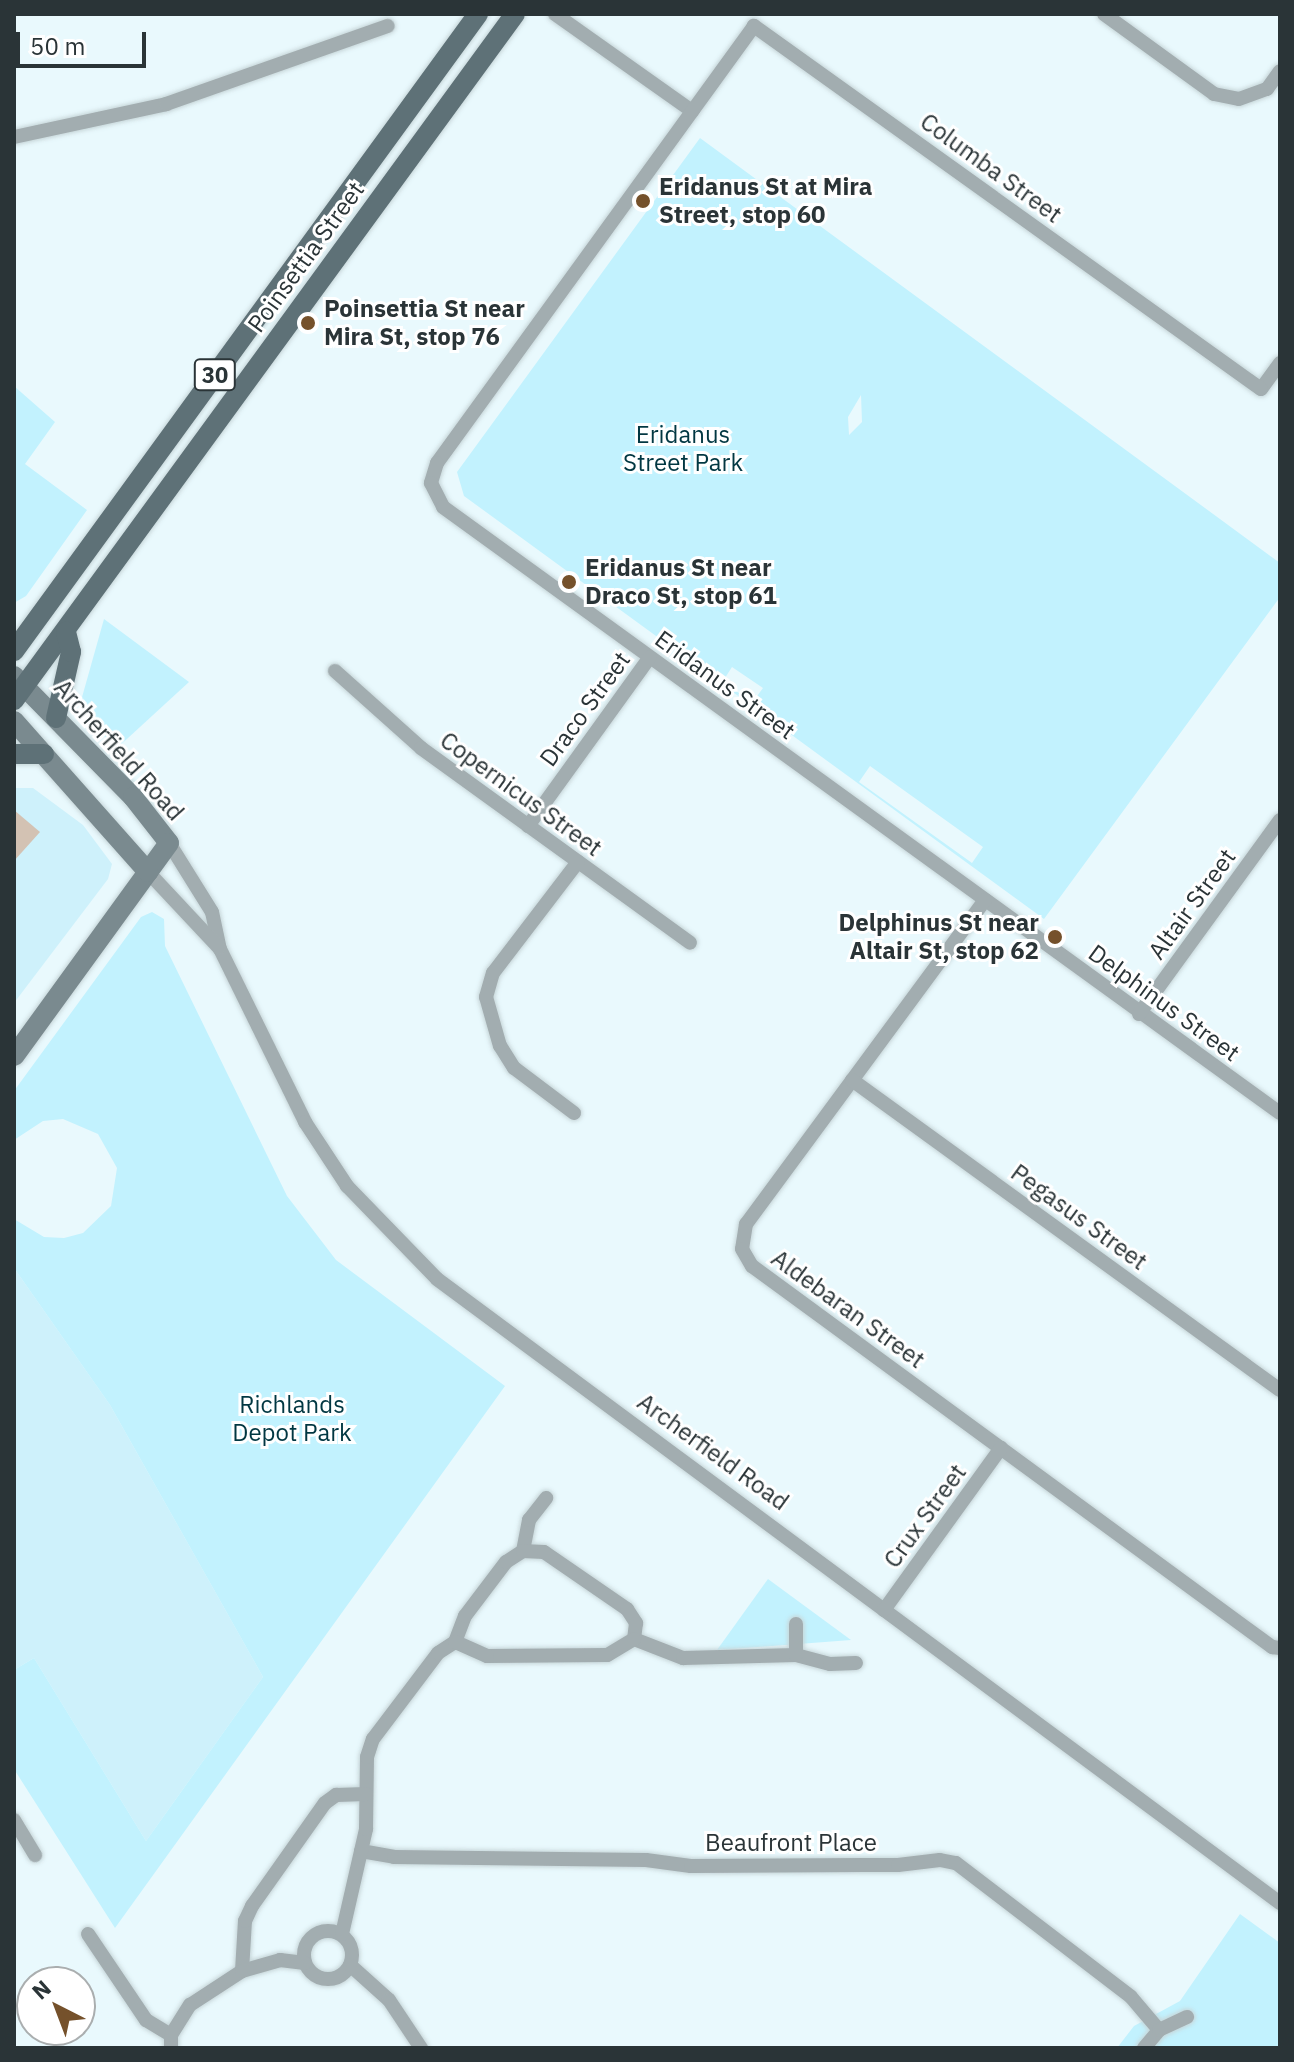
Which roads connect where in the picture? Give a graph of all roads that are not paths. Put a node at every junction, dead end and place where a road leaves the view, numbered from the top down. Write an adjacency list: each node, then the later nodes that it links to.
1 (478, 14): 10 (main road, Poinsettia Street / 30)
2 (515, 14): 11 (main road, Poinsettia Street / 30)
3 (555, 14): 7 (street)
4 (1104, 14): 6 (street)
5 (388, 26): 8 (street)
6 (1280, 71)
7 (692, 111): 9 (street, Columba Street); 13 (street, Eridanus Street)
8 (14, 137)
9 (1280, 363)
10 (23, 626): 12 (main road, Poinsettia Street / 30)
11 (66, 632): 15 (main road, Poinsettia Street / 30); 16 (main road)
12 (14, 651)
13 (650, 657): 21 (street, Draco Street); 25 (street, Eridanus Street)
14 (335, 671): 21 (street, Copernicus Street)
15 (18, 687): 16 (street, Archerfield Road)
16 (56, 718): 22 (street, Archerfield Road)
17 (14, 721): 19 (street, Archerfield Road)
18 (14, 754): 19 (main road)
19 (44, 754): 24 (street, Archerfield Road)
20 (1280, 820): 28 (street, Altair Street)
21 (528, 826): 23 (street, Copernicus Street)
22 (169, 843): 24 (street); 27 (street, Archerfield Road)
23 (578, 862): 26 (street, Copernicus Street); 31 (street)
24 (148, 872): 27 (street, Archerfield Road); 29 (street)
25 (985, 900): 28 (street, Delphinus Street); 30 (street, Aldebaran Street)
26 (690, 943)
27 (220, 949): 37 (street, Archerfield Road)
28 (1139, 1014): 32 (street, Delphinus Street)
29 (14, 1056)
30 (852, 1080): 33 (street, Pegasus Street); 34 (street, Aldebaran Street)
31 (574, 1113)
32 (1280, 1113)
33 (1280, 1390)
34 (1001, 1448): 37 (street, Crux Street); 41 (street, Aldebaran Street)
35 (546, 1498): 36 (street)
36 (523, 1551): 39 (street); 40 (street)
37 (884, 1610): 48 (street, Archerfield Road)
38 (796, 1624): 42 (street)
39 (634, 1639): 40 (street); 42 (street)
40 (455, 1642): 44 (street)
41 (1280, 1648)
42 (796, 1655): 43 (street)
43 (856, 1663)
44 (366, 1794): 46 (street); 53 (street)
45 (14, 1820): 47 (street)
46 (361, 1851): 50 (street); 55 (street, Beaufront Place)
47 (35, 1855)
48 (1280, 1903)
49 (88, 1934): 56 (street)
50 (342, 1934): 51 (street); 52 (street)
51 (305, 1963): 52 (street); 53 (street)
52 (350, 1965): 57 (street)
53 (242, 1971): 56 (street)
54 (1187, 2017): 55 (street)
55 (1159, 2030): 58 (street)
56 (171, 2042)
57 (421, 2048)
58 (1144, 2048)

